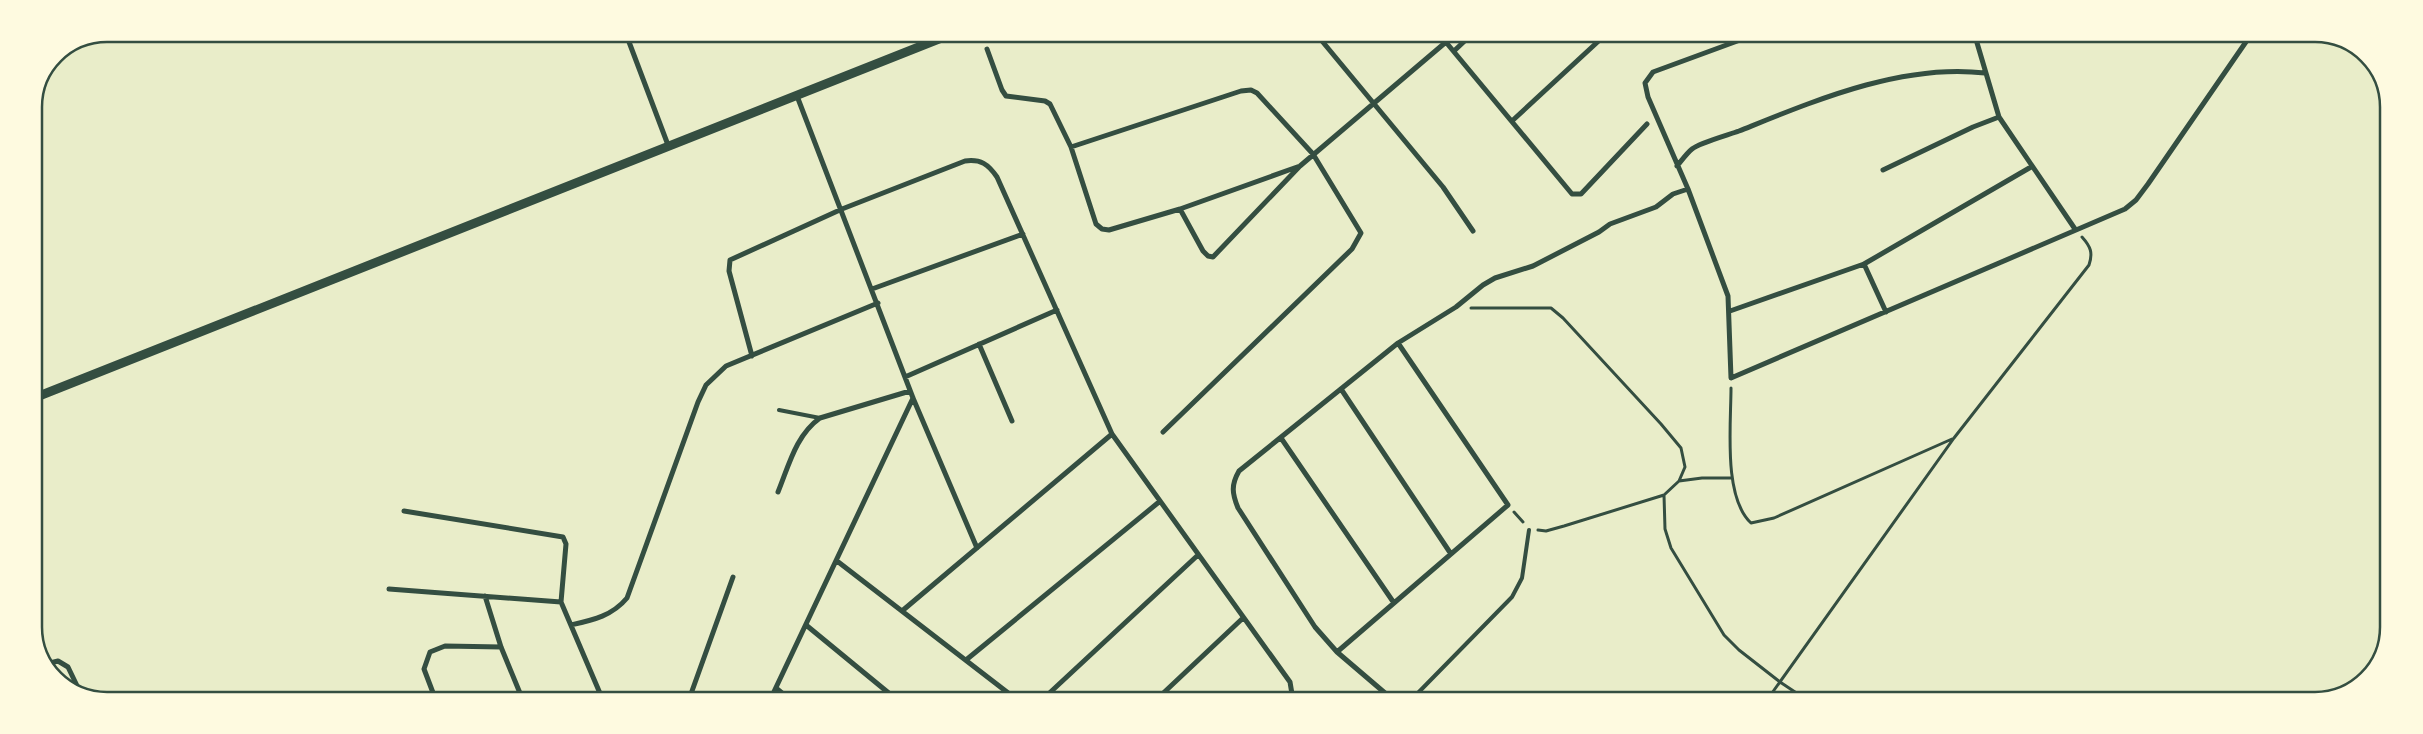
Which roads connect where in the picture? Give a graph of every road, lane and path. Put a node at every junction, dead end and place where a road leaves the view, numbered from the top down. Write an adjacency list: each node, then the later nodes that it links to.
1 (629, 43): 19 (street)
2 (929, 43): 14 (street)
3 (1323, 43): 15 (street)
4 (1445, 43): 15 (street)
5 (1447, 43): 12 (street)
6 (1462, 43): 12 (street)
7 (1596, 43): 17 (street)
8 (1732, 43): 23 (street)
9 (1976, 43): 13 (street)
10 (2245, 43): 29 (street)
11 (987, 50): 20 (street)
12 (1454, 51): 17 (street)
13 (1985, 73): 16 (street); 23 (street)
14 (797, 96): 19 (street); 27 (street)
15 (1372, 103): 21 (street); 30 (street)
16 (1999, 117): 24 (street); 25 (street)
17 (1512, 121): 18 (street)
18 (1647, 124)
19 (668, 145): 46 (street)
20 (1071, 147): 21 (street); 28 (street)
21 (1312, 154): 22 (street); 51 (street)
22 (1300, 166): 28 (street); 28 (street)
23 (1678, 166): 26 (street)
24 (2031, 167): 29 (street); 32 (street)
25 (1883, 170)
26 (1688, 190): 35 (street); 37 (street)
27 (842, 209): 31 (street); 33 (street); 41 (street)
28 (1180, 209)
29 (2075, 229): 38 (street); 54 (path)
30 (1473, 231)
31 (1023, 234): 33 (street); 36 (street)
32 (1864, 264): 37 (street); 38 (street)
33 (872, 289): 34 (street)
34 (878, 303): 41 (street); 42 (street)
35 (1456, 307): 39 (street); 56 (path)
36 (1057, 310): 40 (street); 52 (street)
37 (1730, 311): 43 (street)
38 (1886, 312): 43 (street)
39 (1398, 343): 44 (street); 60 (street)
40 (979, 344): 42 (street); 50 (street)
41 (752, 356): 74 (street)
42 (904, 377): 45 (street)
43 (1731, 378): 55 (path)
44 (1341, 389): 53 (street); 64 (street)
45 (910, 391): 47 (street); 49 (street)
46 (43, 394)
47 (913, 398): 63 (street); 66 (street)
48 (779, 410): 49 (lane)
49 (820, 418): 57 (street)
50 (1012, 421)
51 (1163, 432)
52 (1112, 434): 59 (street); 63 (street)
53 (1281, 438): 71 (street); 77 (street)
54 (1954, 438): 55 (path); 80 (path)
55 (1731, 478): 56 (path)
56 (1679, 481): 58 (path)
57 (778, 492)
58 (1664, 495): 62 (path); 80 (path)
59 (1159, 502): 65 (street); 78 (street)
60 (1508, 505): 62 (path); 64 (street)
61 (404, 511): 70 (street)
62 (1529, 530): 95 (lane)
63 (977, 548): 72 (street)
64 (1451, 554): 71 (street)
65 (1198, 556): 73 (street); 91 (street)
66 (837, 561): 72 (street); 75 (street)
67 (733, 577): 86 (street)
68 (389, 590): 69 (street)
69 (485, 596): 70 (street); 76 (street)
70 (561, 602): 74 (street)
71 (1394, 603): 77 (street)
72 (902, 611): 78 (street)
73 (1242, 618): 92 (street); 93 (street)
74 (571, 625): 85 (street)
75 (806, 625): 82 (street); 89 (street)
76 (501, 647): 83 (street); 84 (street)
77 (1337, 652): 94 (street)
78 (966, 660): 90 (street)
79 (54, 662): 81 (street)
80 (1780, 682): 96 (path); 97 (path)
81 (76, 683)
82 (776, 688): 87 (street); 88 (street)
83 (434, 692)
84 (520, 692)
85 (599, 692)
86 (692, 692)
87 (774, 692)
88 (781, 692)
89 (887, 692)
90 (1007, 692)
91 (1051, 692)
92 (1164, 692)
93 (1292, 692)
94 (1384, 692)
95 (1419, 692)
96 (1773, 692)
97 (1795, 692)

